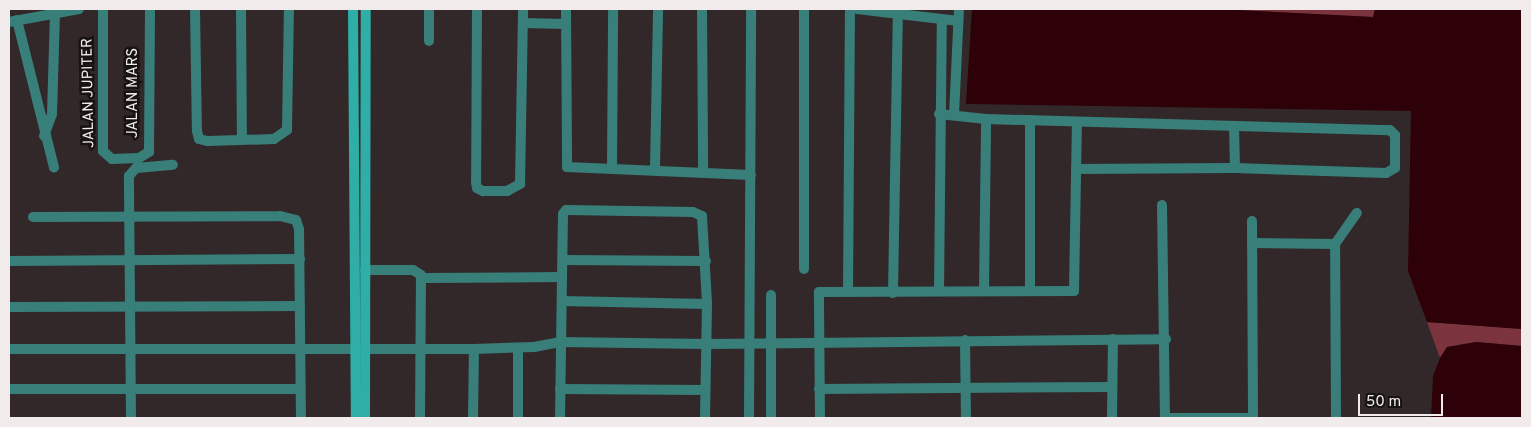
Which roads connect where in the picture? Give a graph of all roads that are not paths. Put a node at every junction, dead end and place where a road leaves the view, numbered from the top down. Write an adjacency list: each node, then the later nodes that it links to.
1 (80, 9): 22 (street)
2 (103, 9): 38 (street, JALAN JUPITER)
3 (150, 9): 38 (street, JALAN MARS)
4 (195, 9): 37 (street)
5 (241, 9): 37 (street)
6 (290, 9): 37 (street)
7 (353, 9): 87 (main road)
8 (366, 9): 60 (main road)
9 (429, 9): 29 (street)
10 (477, 9): 27 (street)
11 (523, 9): 27 (street)
12 (566, 9): 28 (street)
13 (613, 9): 42 (street)
14 (658, 9): 44 (street)
15 (702, 9): 45 (street)
16 (751, 9): 46 (street)
17 (804, 9): 59 (street)
18 (850, 9): 66 (street)
19 (857, 9): 23 (street)
20 (959, 9): 26 (street)
21 (29, 13): 22 (street); 25 (street)
22 (55, 13): 36 (street)
23 (898, 14): 24 (street); 67 (street)
24 (942, 20): 26 (street); 30 (street)
25 (13, 21): 36 (street)
26 (958, 21): 31 (street)
27 (523, 23): 28 (street)
28 (566, 24): 42 (street)
29 (429, 41)
30 (939, 114): 31 (street); 64 (street)
31 (954, 115): 32 (street)
32 (986, 119): 33 (street); 65 (street)
33 (1030, 120): 34 (street); 63 (street)
34 (1077, 122): 35 (street); 43 (street)
35 (1234, 127): 41 (street); 41 (street)
36 (44, 136): 40 (street)
37 (242, 139)
38 (125, 159)
39 (173, 165): 49 (street)
40 (54, 167)
41 (1235, 168): 43 (street)
42 (612, 169): 44 (street)
43 (1076, 169): 63 (street)
44 (655, 170): 45 (street)
45 (703, 172): 46 (street)
46 (751, 175): 78 (street)
47 (1162, 205): 75 (street)
48 (1357, 213): 53 (street)
49 (130, 217): 50 (street); 54 (street); 55 (street)
50 (33, 218)
51 (1252, 220): 52 (street)
52 (1252, 243): 53 (street); 112 (street)
53 (1335, 244): 113 (street)
54 (300, 259): 55 (street); 72 (street)
55 (131, 260): 57 (street); 71 (street)
56 (563, 260): 58 (street); 58 (street); 61 (street)
57 (9, 261)
58 (706, 261): 70 (street)
59 (804, 269)
60 (365, 270): 62 (street); 87 (main road)
61 (562, 277): 62 (street); 69 (street)
62 (422, 278): 82 (street)
63 (1030, 290): 65 (street)
64 (939, 291): 65 (street); 67 (street)
65 (984, 291)
66 (848, 292): 67 (street); 80 (street)
67 (893, 293)
68 (770, 295): 79 (street)
69 (562, 301): 70 (street); 77 (street)
70 (707, 304): 81 (street)
71 (131, 306): 72 (street); 73 (street); 85 (street)
72 (300, 306): 86 (street)
73 (9, 307)
74 (1113, 339): 75 (street); 76 (street); 89 (street)
75 (1166, 339): 111 (street)
76 (965, 340): 80 (street); 91 (street)
77 (560, 342): 81 (street); 83 (street); 94 (street)
78 (750, 342): 79 (street); 81 (street); 106 (street)
79 (771, 342): 80 (street); 107 (street)
80 (820, 342): 95 (street)
81 (706, 344): 96 (street)
82 (421, 348): 87 (street); 88 (street); 101 (street)
83 (518, 348): 88 (street); 103 (street)
84 (9, 349): 85 (street)
85 (131, 349): 86 (street); 90 (street)
86 (300, 349): 87 (street); 93 (street)
87 (361, 349): 99 (main road); 100 (main road)
88 (474, 349): 102 (street)
89 (1112, 387): 91 (street); 110 (street)
90 (131, 388): 92 (street); 93 (street); 97 (street)
91 (966, 388): 95 (street); 109 (street)
92 (9, 389)
93 (300, 389): 98 (street)
94 (560, 389): 96 (street); 104 (street)
95 (819, 389): 108 (street)
96 (705, 390): 105 (street)
97 (131, 418)
98 (301, 418)
99 (356, 418)
100 (365, 418)
101 (420, 418)
102 (473, 418)
103 (518, 418)
104 (560, 418)
105 (705, 418)
106 (749, 418)
107 (771, 418)
108 (820, 418)
109 (966, 418)
110 (1112, 418)
111 (1166, 418): 112 (street)
112 (1253, 418)
113 (1336, 418)

